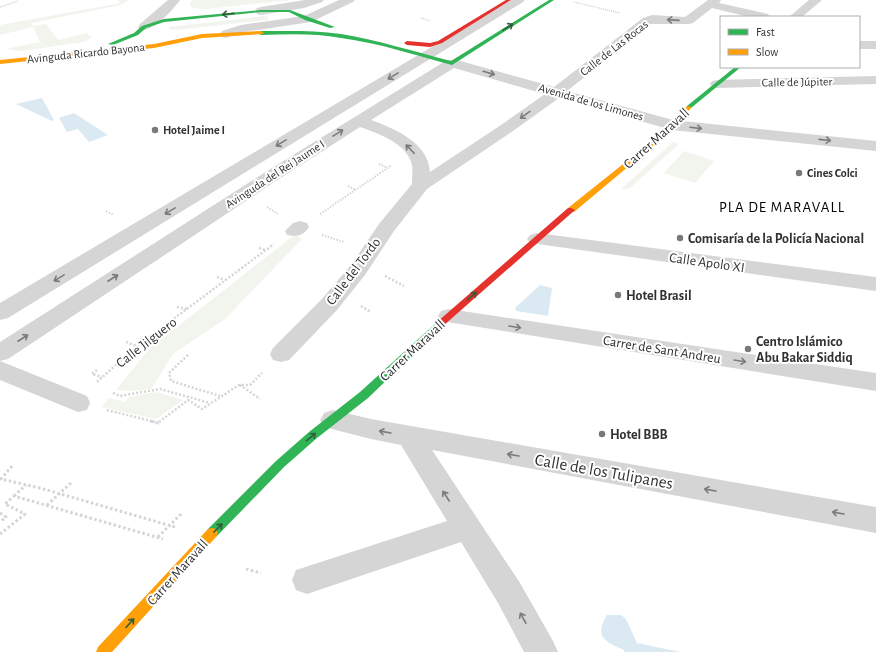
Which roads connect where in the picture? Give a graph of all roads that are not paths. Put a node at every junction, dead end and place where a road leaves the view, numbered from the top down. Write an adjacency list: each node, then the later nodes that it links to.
1 (318, 0): 12 (street)
2 (348, 0): 8 (street)
3 (509, 0): 21 (main road)
4 (519, 0): 25 (street, Avinguda del Rei Jaume I)
5 (529, 0): 25 (street)
6 (552, 0): 25 (main road, Avinguda del Rei Jaume I, one-way to 6)
7 (816, 0): 13 (street)
8 (338, 2): 16 (street)
9 (712, 2): 14 (street); 30 (street, Calle de Las Rocas, one-way to 30)
10 (172, 3): 15 (street); 18 (street)
11 (276, 10): 12 (main road, Avinguda Ricardo Bayona); 16 (main road, Avinguda Ricardo Bayona); 17 (street)
12 (261, 11): 15 (main road, Avinguda Ricardo Bayona, one-way to 15)
13 (797, 15)
14 (761, 16)
15 (194, 18): 18 (main road, Avinguda Ricardo Bayona)
16 (313, 19): 17 (street); 21 (main road)
17 (272, 25): 19 (street)
18 (140, 31): 20 (main road, Avinguda Ricardo Bayona); 24 (main road, Avinguda Ricardo Bayona)
19 (226, 34): 20 (main road, Avinguda Ricardo Bayona); 25 (main road, Avinguda Ricardo Bayona)
20 (172, 40): 26 (main road, Avinguda Ricardo Bayona)
21 (411, 44): 25 (street)
22 (860, 45): 23 (street)
23 (876, 45)
24 (0, 57)
25 (439, 58): 30 (street, Avenida de los Limones, one-way to 30); 31 (street, Avinguda del Rei Jaume I); 37 (street, Avinguda del Rei Jaume I, one-way to 37)
26 (0, 62)
27 (737, 68): 29 (main road, Carrer Maravall)
28 (876, 80): 29 (street, Calle de Júpiter)
29 (717, 84): 32 (main road, Carrer Maravall)
30 (557, 92): 32 (street, Avenida de los Limones); 34 (street, Calle del Tordo, one-way to 34)
31 (358, 121): 34 (street, one-way to 31); 39 (street, Avinguda del Rei Jaume I, one-way to 31)
32 (672, 125): 33 (street, Avenida de los Limones, one-way to 33); 35 (main road, Carrer Maravall)
33 (876, 146)
34 (421, 185): 41 (street, Calle del Tordo)
35 (537, 239): 36 (street, Calle Apolo XI); 38 (main road, Carrer Maravall, one-way to 35)
36 (876, 284)
37 (5, 304): 39 (street)
38 (449, 316): 43 (street, Carrer de Sant Andreu, one-way to 43); 45 (main road, Carrer Maravall)
39 (45, 323): 40 (street, Avinguda del Rei Jaume I, one-way to 39)
40 (0, 352)
41 (281, 354)
42 (0, 370): 44 (street)
43 (876, 382)
44 (78, 403)
45 (333, 420): 46 (street, Calle de los Tulipanes, one-way to 45); 50 (main road, Carrer Maravall, one-way to 45)
46 (409, 436): 47 (street, Calle de los Tulipanes, one-way to 46); 48 (street, one-way to 46)
47 (876, 520)
48 (467, 528): 49 (street); 51 (street, one-way to 48)
49 (307, 580)
50 (103, 652)
51 (542, 652)

